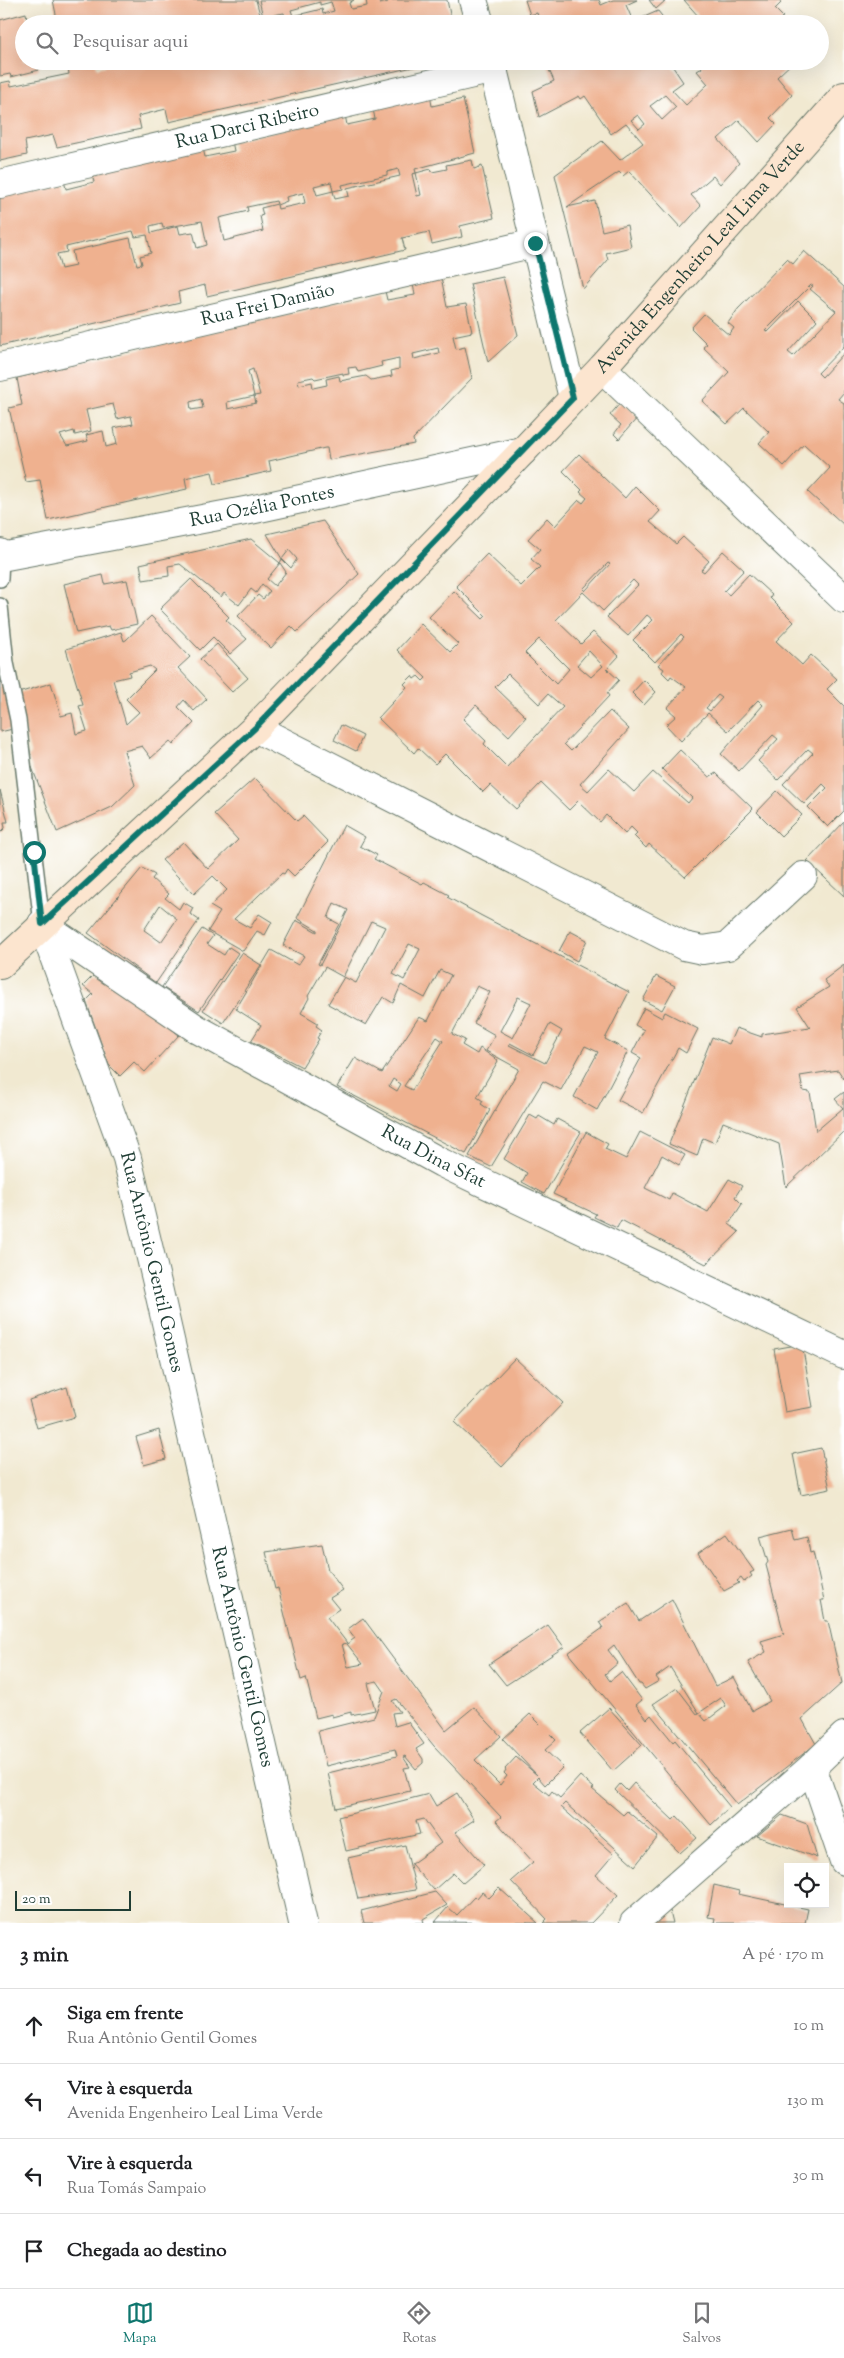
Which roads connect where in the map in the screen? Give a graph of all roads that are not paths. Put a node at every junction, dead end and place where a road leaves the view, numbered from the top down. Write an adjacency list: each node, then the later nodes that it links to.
1 (472, 0): 2 (street)
2 (477, 15)
3 (472, 70): 6 (street, Rua Darci Ribeiro)
4 (494, 70): 7 (street)
5 (844, 96): 9 (street, Avenida Engenheiro Leal Lima Verde)
6 (0, 184)
7 (535, 243): 8 (street, Rua Frei Damião); 10 (street)
8 (0, 367)
9 (602, 368): 10 (street, Avenida Engenheiro Leal Lima Verde); 13 (street)
10 (573, 398): 11 (street, Avenida Engenheiro Leal Lima Verde)
11 (523, 452): 12 (street, Rua Ozélia Pontes); 15 (street, Avenida Engenheiro Leal Lima Verde)
12 (0, 563)
13 (844, 599)
14 (0, 606): 17 (lane, Rua Antônio Gentil Gomes)
15 (255, 728): 16 (street); 17 (street, Avenida Engenheiro Leal Lima Verde)
16 (803, 876)
17 (42, 924): 18 (street, Avenida Engenheiro Leal Lima Verde); 19 (street, Rua Dina Sfat); 23 (street, Rua Antônio Gentil Gomes)
18 (0, 965)
19 (844, 1355)
20 (844, 1736): 21 (street)
21 (812, 1767): 22 (street); 24 (street)
22 (844, 1861)
23 (303, 1923)
24 (634, 1923)

